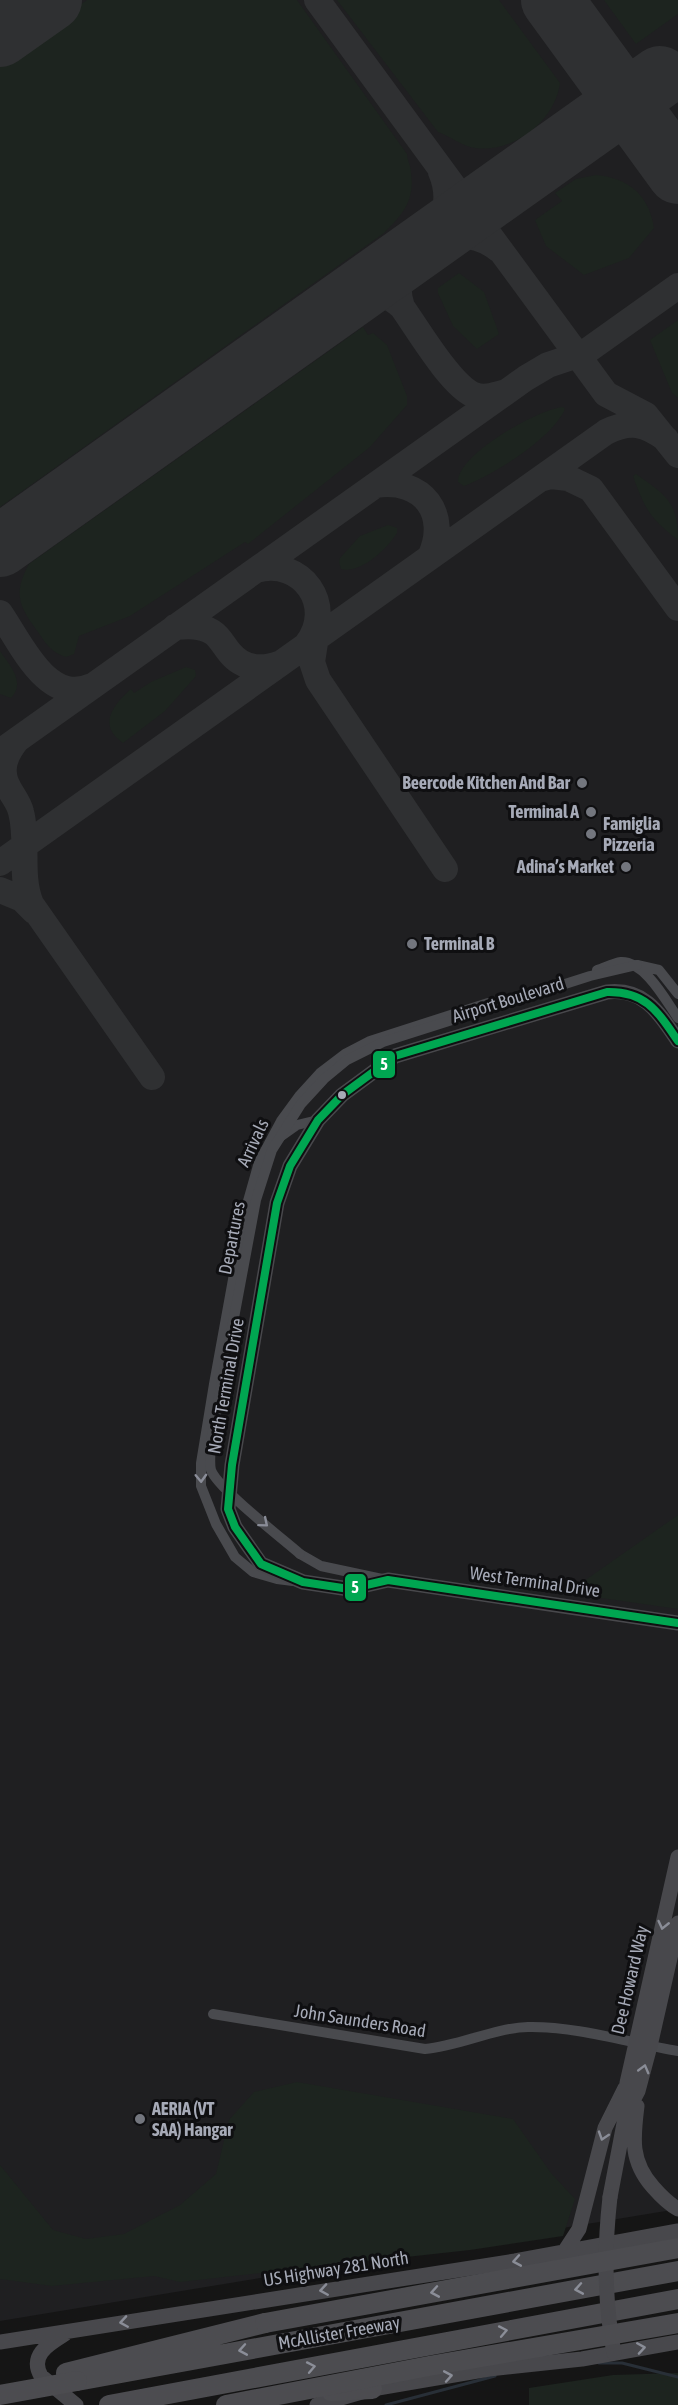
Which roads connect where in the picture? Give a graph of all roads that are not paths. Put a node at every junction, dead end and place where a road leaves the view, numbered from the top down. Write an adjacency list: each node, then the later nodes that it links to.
1 (678, 994): 7 (street, Departures, one-way to 7, bridge)
2 (678, 1018): 6 (street, Arrivals)
3 (678, 1041): 4 (main road, Airport Boulevard)
4 (342, 1095): 5 (main road, North Terminal Drive)
5 (318, 1120): 6 (street); 8 (main road, North Terminal Drive)
6 (260, 1162): 8 (street, Arrivals, one-way to 8)
7 (388, 1580): 8 (main road, North Terminal Drive); 9 (main road, West Terminal Drive)
8 (303, 1582)
9 (678, 1623)
10 (677, 1865): 13 (main road, Dee Howard Way, one-way to 13)
11 (678, 1923): 13 (main road, Dee Howard Way)
12 (213, 2014): 13 (street, John Saunders Road)
13 (643, 2045): 14 (street, John Saunders Road); 15 (main road, Dee Howard Way)
14 (678, 2051)
15 (633, 2087): 16 (main road); 19 (main road, one-way to 19); 26 (main road, Dee Howard Way, bridge)
16 (678, 2209)
17 (678, 2231): 19 (main road, US Highway 281 North)
18 (678, 2248): 27 (highway, one-way to 27, bridge)
19 (564, 2252): 23 (main road, US Highway 281 North, one-way to 23)
20 (678, 2271): 27 (highway, McAllister Freeway, one-way to 27)
21 (678, 2299): 31 (highway, McAllister Freeway, one-way to 21)
22 (678, 2323): 33 (highway, bridge)
23 (70, 2331): 24 (main road, US Highway 281 North); 30 (main road)
24 (0, 2342)
25 (678, 2342): 26 (main road, one-way to 25)
26 (614, 2353): 28 (main road, one-way to 26)
27 (71, 2377): 29 (highway, McAllister Freeway, bridge)
28 (381, 2387): 32 (highway); 34 (main road)
29 (7, 2394)
30 (76, 2405)
31 (109, 2405)
32 (116, 2405)
33 (226, 2405)
34 (317, 2405)

